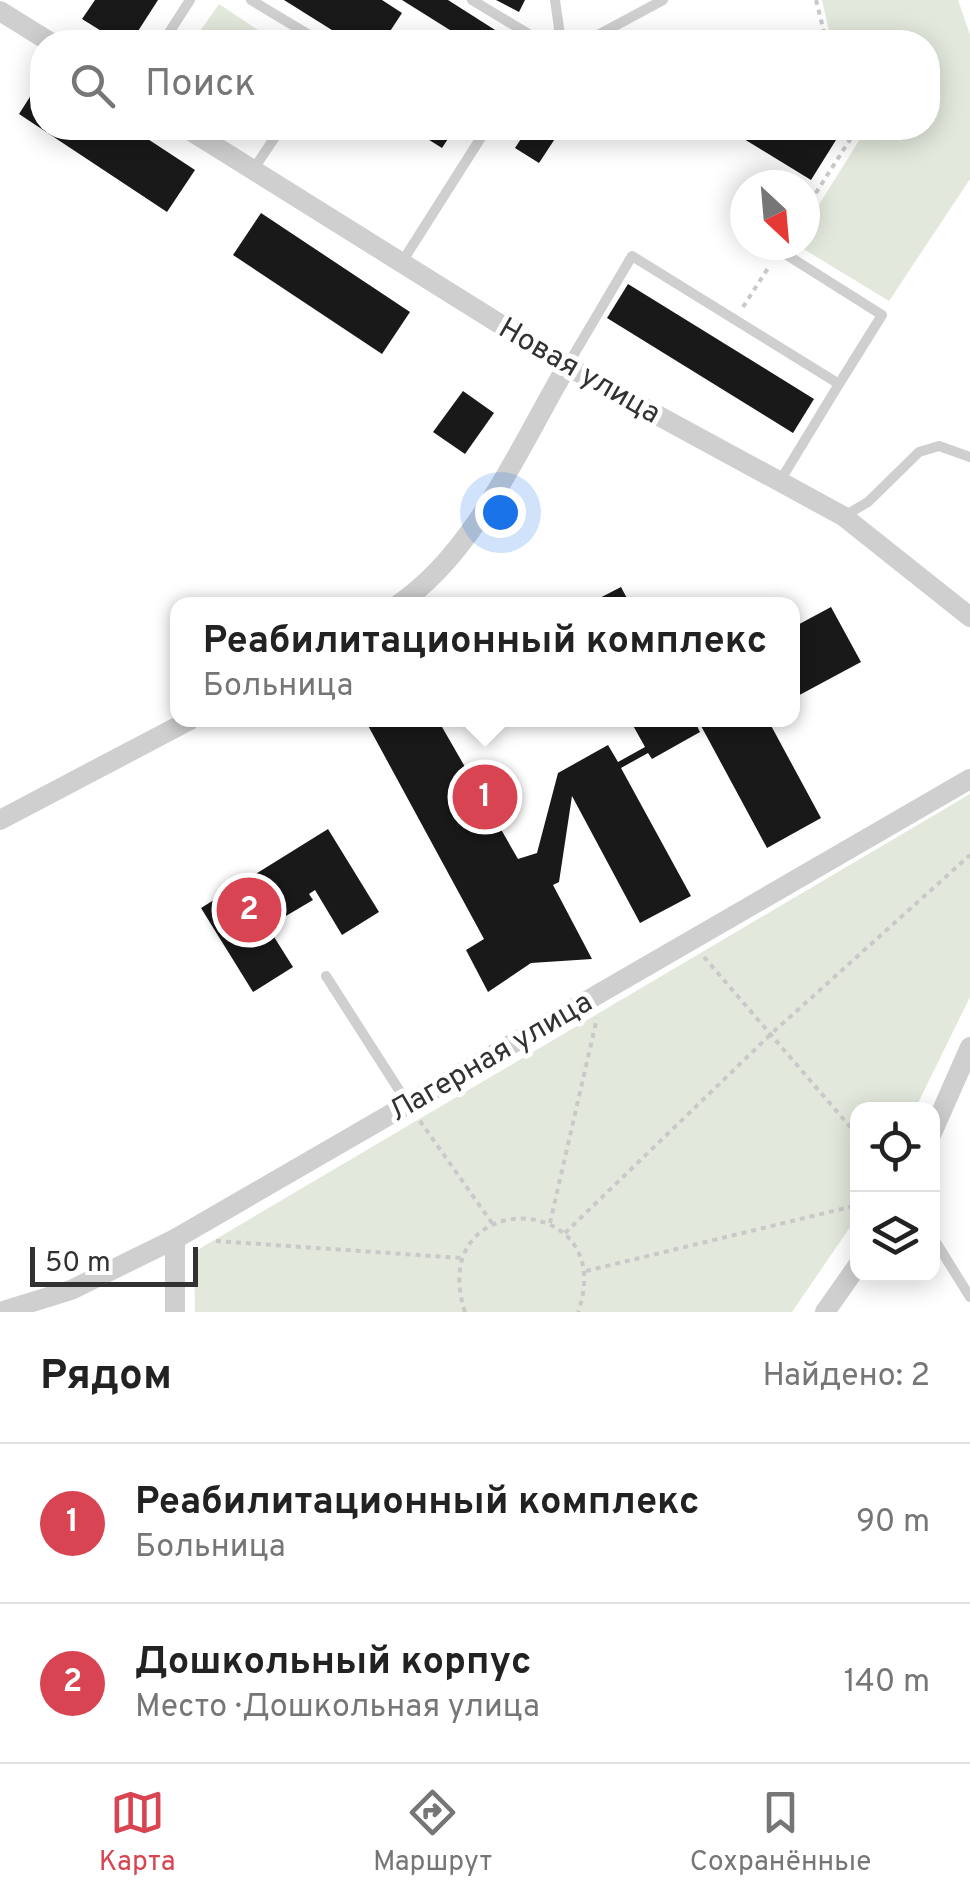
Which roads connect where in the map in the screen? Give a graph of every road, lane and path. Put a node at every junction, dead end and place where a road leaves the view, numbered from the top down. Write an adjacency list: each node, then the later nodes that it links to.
1 (190, 0): 9 (lane)
2 (251, 0): 10 (lane)
3 (472, 0): 11 (lane)
4 (556, 0): 12 (lane)
5 (663, 0): 13 (lane)
6 (816, 0): 14 (path)
7 (8, 9): 8 (street)
8 (35, 30)
9 (171, 30)
10 (301, 30)
11 (522, 30)
12 (560, 30)
13 (607, 30)
14 (824, 30)
15 (205, 140): 19 (street, Новая улица)
16 (274, 140): 19 (lane)
17 (479, 140): 23 (lane)
18 (850, 140): 20 (path)
19 (254, 170): 23 (street, Новая улица)
20 (820, 187)
21 (769, 260): 24 (path)
22 (795, 260): 26 (lane)
23 (401, 263): 25 (street, Новая улица)
24 (735, 320): 25 (lane); 26 (lane)
25 (567, 366): 28 (street, Новая улица); 30 (street)
26 (838, 384): 28 (lane)
27 (970, 457): 29 (lane)
28 (779, 482): 29 (street, Новая улица)
29 (843, 516): 31 (street, Новая улица)
30 (409, 597)
31 (970, 616)
32 (177, 727): 34 (street)
33 (970, 779): 36 (street, Лагерная улица)
34 (0, 820)
35 (970, 855): 39 (path)
36 (690, 940): 38 (street, Лагерная улица); 39 (path)
37 (326, 976): 41 (lane)
38 (604, 990): 41 (street, Лагерная улица); 45 (path)
39 (771, 1034): 43 (path); 47 (path)
40 (970, 1047): 42 (street)
41 (408, 1104): 46 (path); 48 (street, Лагерная улица)
42 (940, 1115)
43 (850, 1127)
44 (850, 1207): 52 (path)
45 (550, 1223): 46 (path); 47 (path)
46 (492, 1224): 51 (path)
47 (565, 1233): 52 (path)
48 (175, 1239): 55 (street, Лагерная улица); 56 (street)
49 (213, 1241): 51 (path)
50 (940, 1249): 54 (lane)
51 (460, 1258): 57 (path)
52 (586, 1270): 58 (path)
53 (850, 1276): 59 (street)
54 (970, 1298)
55 (0, 1312)
56 (176, 1312)
57 (464, 1312)
58 (578, 1312)
59 (825, 1312)

